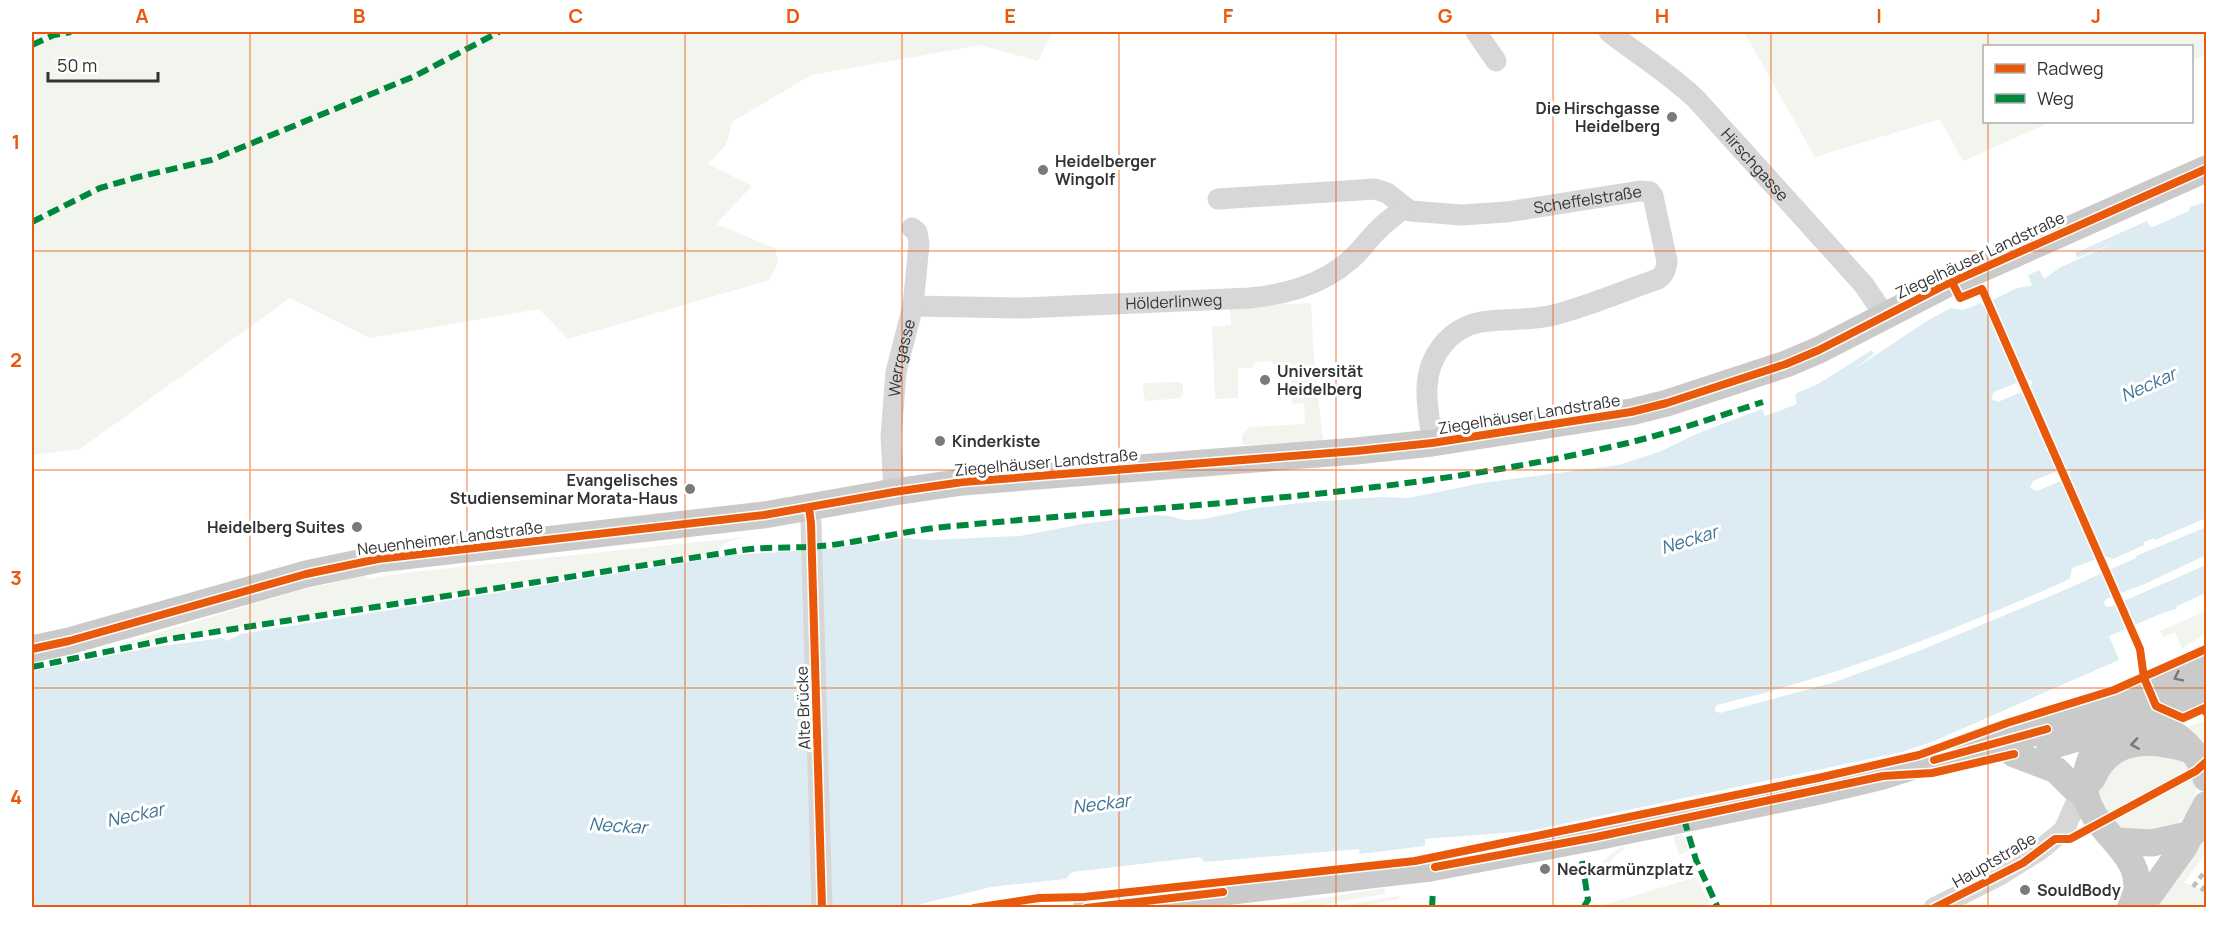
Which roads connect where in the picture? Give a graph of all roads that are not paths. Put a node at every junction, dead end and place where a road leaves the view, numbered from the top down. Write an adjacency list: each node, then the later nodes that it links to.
1 (1476, 32): 3 (street)
2 (1609, 32): 9 (street, Hirschgasse)
3 (1496, 61)
4 (2206, 169): 9 (main road, Ziegelhäuser Landstraße)
5 (1218, 198): 6 (street, Scheffelstraße)
6 (1404, 208): 8 (street, Hölderlinweg); 10 (street, Scheffelstraße)
7 (912, 228): 8 (street, Werrgasse)
8 (914, 306): 11 (street, Werrgasse)
9 (1884, 315): 10 (main road, Ziegelhäuser Landstraße)
10 (1432, 443): 11 (main road, Ziegelhäuser Landstraße)
11 (894, 492): 12 (main road, Ziegelhäuser Landstraße)
12 (810, 515): 13 (main road, Neuenheimer Landstraße); 28 (street, Alte Brücke)
13 (32, 649)
14 (2206, 663): 16 (main road, one-way to 16)
15 (2206, 690): 17 (main road)
16 (2109, 715): 17 (main road); 19 (main road); 20 (main road); 22 (main road)
17 (2143, 719): 18 (main road)
18 (2193, 751): 21 (main road); 22 (main road, one-way to 22)
19 (2014, 754): 20 (main road); 22 (main road)
20 (1883, 776): 26 (main road)
21 (2206, 778)
22 (2085, 794): 25 (main road); 30 (street, Hauptstraße)
23 (2206, 805): 24 (main road)
24 (2192, 834): 25 (main road); 32 (main road)
25 (2116, 841): 31 (main road)
26 (1170, 902): 27 (main road)
27 (1129, 905): 29 (main road)
28 (822, 908)
29 (1086, 908)
30 (1935, 908)
31 (2130, 908)
32 (2140, 908)

